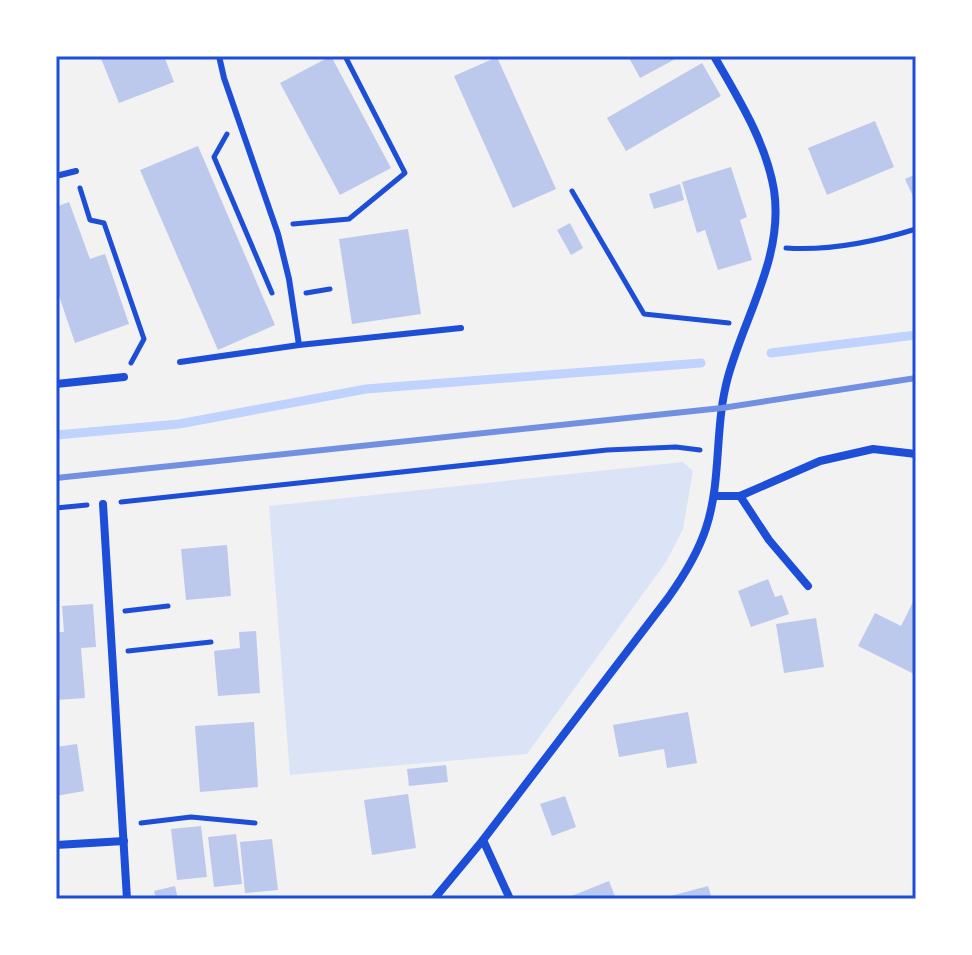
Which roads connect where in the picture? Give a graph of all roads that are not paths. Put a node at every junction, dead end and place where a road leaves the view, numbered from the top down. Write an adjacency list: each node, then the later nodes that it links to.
1 (219, 56): 6 (lane)
2 (714, 56): 11 (street)
3 (76, 171): 4 (lane)
4 (56, 176)
5 (461, 328): 6 (lane)
6 (299, 345): 7 (lane)
7 (180, 362)
8 (124, 377): 9 (street)
9 (56, 384)
10 (916, 454): 12 (street)
11 (714, 496): 12 (street); 15 (street)
12 (740, 496): 14 (street)
13 (103, 504): 16 (street)
14 (808, 586)
15 (483, 840): 19 (street); 20 (street)
16 (124, 841): 17 (street); 18 (street)
17 (56, 845)
18 (127, 899)
19 (434, 899)
20 (510, 899)

